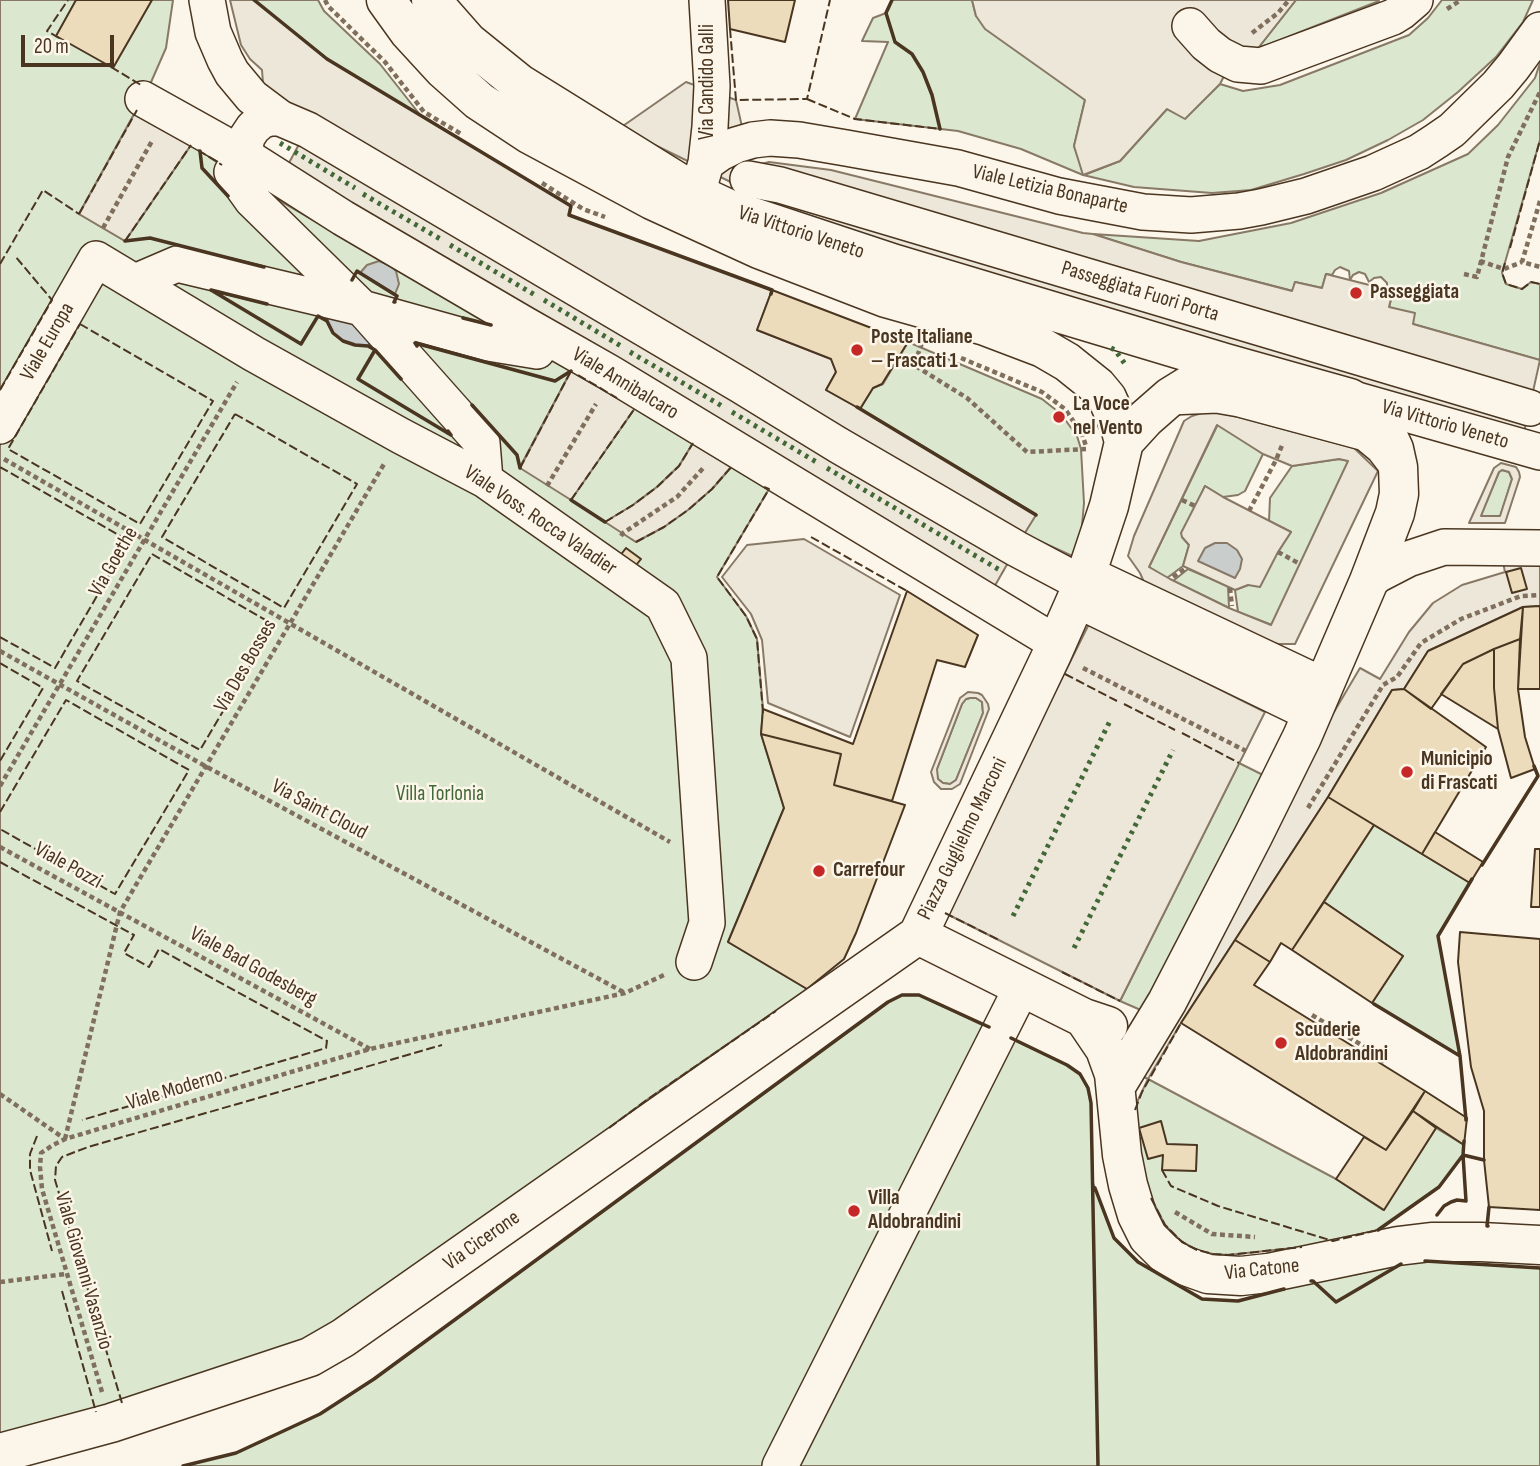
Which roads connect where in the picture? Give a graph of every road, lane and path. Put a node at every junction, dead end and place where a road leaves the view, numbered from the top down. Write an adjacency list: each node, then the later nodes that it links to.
1 (207, 0): 12 (street)
2 (386, 0): 16 (main road, Via Vittorio Veneto)
3 (431, 0): 16 (main road, Via Vittorio Veneto)
4 (707, 0): 16 (street, Via Candido Galli)
5 (1289, 0): 9 (path)
6 (1415, 0): 7 (street)
7 (1190, 26)
8 (1540, 30): 16 (street, Viale Letizia Bonaparte)
9 (1249, 35)
10 (1540, 92): 19 (path)
11 (143, 99): 14 (street, Viale Annibalcaro)
12 (280, 118): 14 (street); 56 (street)
13 (155, 136): 18 (path)
14 (240, 165): 24 (street); 61 (street, Viale Annibalcaro)
15 (748, 179): 32 (street, Passeggiata Fuori Porta)
16 (696, 191): 28 (main road, Via Vittorio Veneto); 35 (main road, Via Vittorio Veneto)
17 (1540, 201): 20 (path)
18 (99, 243): 23 (street, Viale Voss. Rocca Valadier); 33 (street, Viale Europa)
19 (1480, 261): 20 (path); 22 (path)
20 (1522, 262): 21 (path)
21 (1540, 267)
22 (1464, 274)
23 (135, 282): 24 (street); 27 (street, Viale Voss. Rocca Valadier)
24 (362, 309): 26 (street); 42 (street)
25 (923, 342): 36 (path)
26 (537, 351)
27 (254, 354): 34 (street, Viale Voss. Rocca Valadier); 48 (path, Via Goethe)
28 (1224, 363): 29 (main road, Piazza Guglielmo Marconi); 30 (main road, Piazza Guglielmo Marconi)
29 (1170, 397): 35 (main road, Piazza Guglielmo Marconi); 41 (street)
30 (1350, 398): 37 (street, Via Vittorio Veneto); 41 (main road, Piazza Guglielmo Marconi)
31 (597, 402): 43 (path)
32 (1530, 408)
33 (0, 426)
34 (401, 436): 42 (street, Viale Voss. Rocca Valadier); 59 (path, Via Des Bosses)
35 (1124, 442): 56 (main road, Piazza Guglielmo Marconi)
36 (1087, 449)
37 (1540, 452)
38 (0, 457): 48 (path)
39 (1276, 460): 46 (path)
40 (705, 466): 47 (path)
41 (1398, 467): 54 (main road, Piazza Guglielmo Marconi)
42 (485, 480): 69 (street, Viale Voss. Rocca Valadier)
43 (548, 485)
44 (1182, 500): 45 (path)
45 (1195, 506)
46 (1249, 511)
47 (623, 533)
48 (145, 540): 59 (path); 62 (path, Via Goethe)
49 (1540, 548): 54 (street)
50 (1278, 552): 51 (path)
51 (1300, 564)
52 (1186, 568): 53 (path)
53 (1170, 579)
54 (1369, 581): 63 (main road, Piazza Guglielmo Marconi)
55 (1230, 588): 58 (path)
56 (1079, 591): 61 (main road, Piazza Guglielmo Marconi); 63 (main road)
57 (1540, 595): 67 (path)
58 (1233, 610)
59 (289, 622): 65 (path, Via Des Bosses); 69 (path)
60 (0, 651): 62 (path, Via Saint Cloud)
61 (1069, 655): 64 (path); 71 (main road, Piazza Guglielmo Marconi)
62 (60, 685): 65 (path, Via Saint Cloud); 66 (path, Via Goethe)
63 (1315, 707): 75 (main road, Piazza Guglielmo Marconi)
64 (1246, 751)
65 (206, 767): 70 (path, Via Des Bosses); 74 (path, Via Saint Cloud)
66 (0, 786)
67 (1307, 810)
68 (0, 847): 70 (path, Viale Pozzi)
69 (702, 860): 72 (street, Viale Voss. Rocca Valadier)
70 (120, 912): 78 (path, Viale Bad Godesberg); 82 (path, Via Des Bosses)
71 (918, 935): 73 (main road, Piazza Guglielmo Marconi); 88 (main road, Via Cicerone)
72 (694, 962): 74 (path, Viale Moderno)
73 (1022, 987): 77 (main road, Piazza Guglielmo Marconi); 90 (street)
74 (625, 993): 78 (path, Viale Moderno)
75 (1167, 1002): 77 (main road, Piazza Guglielmo Marconi); 80 (main road, Piazza Guglielmo Marconi)
76 (1312, 1015): 79 (path)
77 (1084, 1018): 80 (main road, Piazza Guglielmo Marconi)
78 (370, 1049): 82 (path, Viale Moderno)
79 (1381, 1063)
80 (1116, 1086): 85 (main road, Via Catone)
81 (0, 1094): 82 (path)
82 (65, 1139): 86 (path, Viale Giovanni Vasanzio)
83 (1169, 1205): 84 (path)
84 (1259, 1237)
85 (1540, 1245)
86 (66, 1274): 87 (path); 88 (path, Viale Giovanni Vasanzio)
87 (0, 1282)
88 (111, 1423): 89 (main road, Via Cicerone)
89 (0, 1453)
90 (780, 1466)

